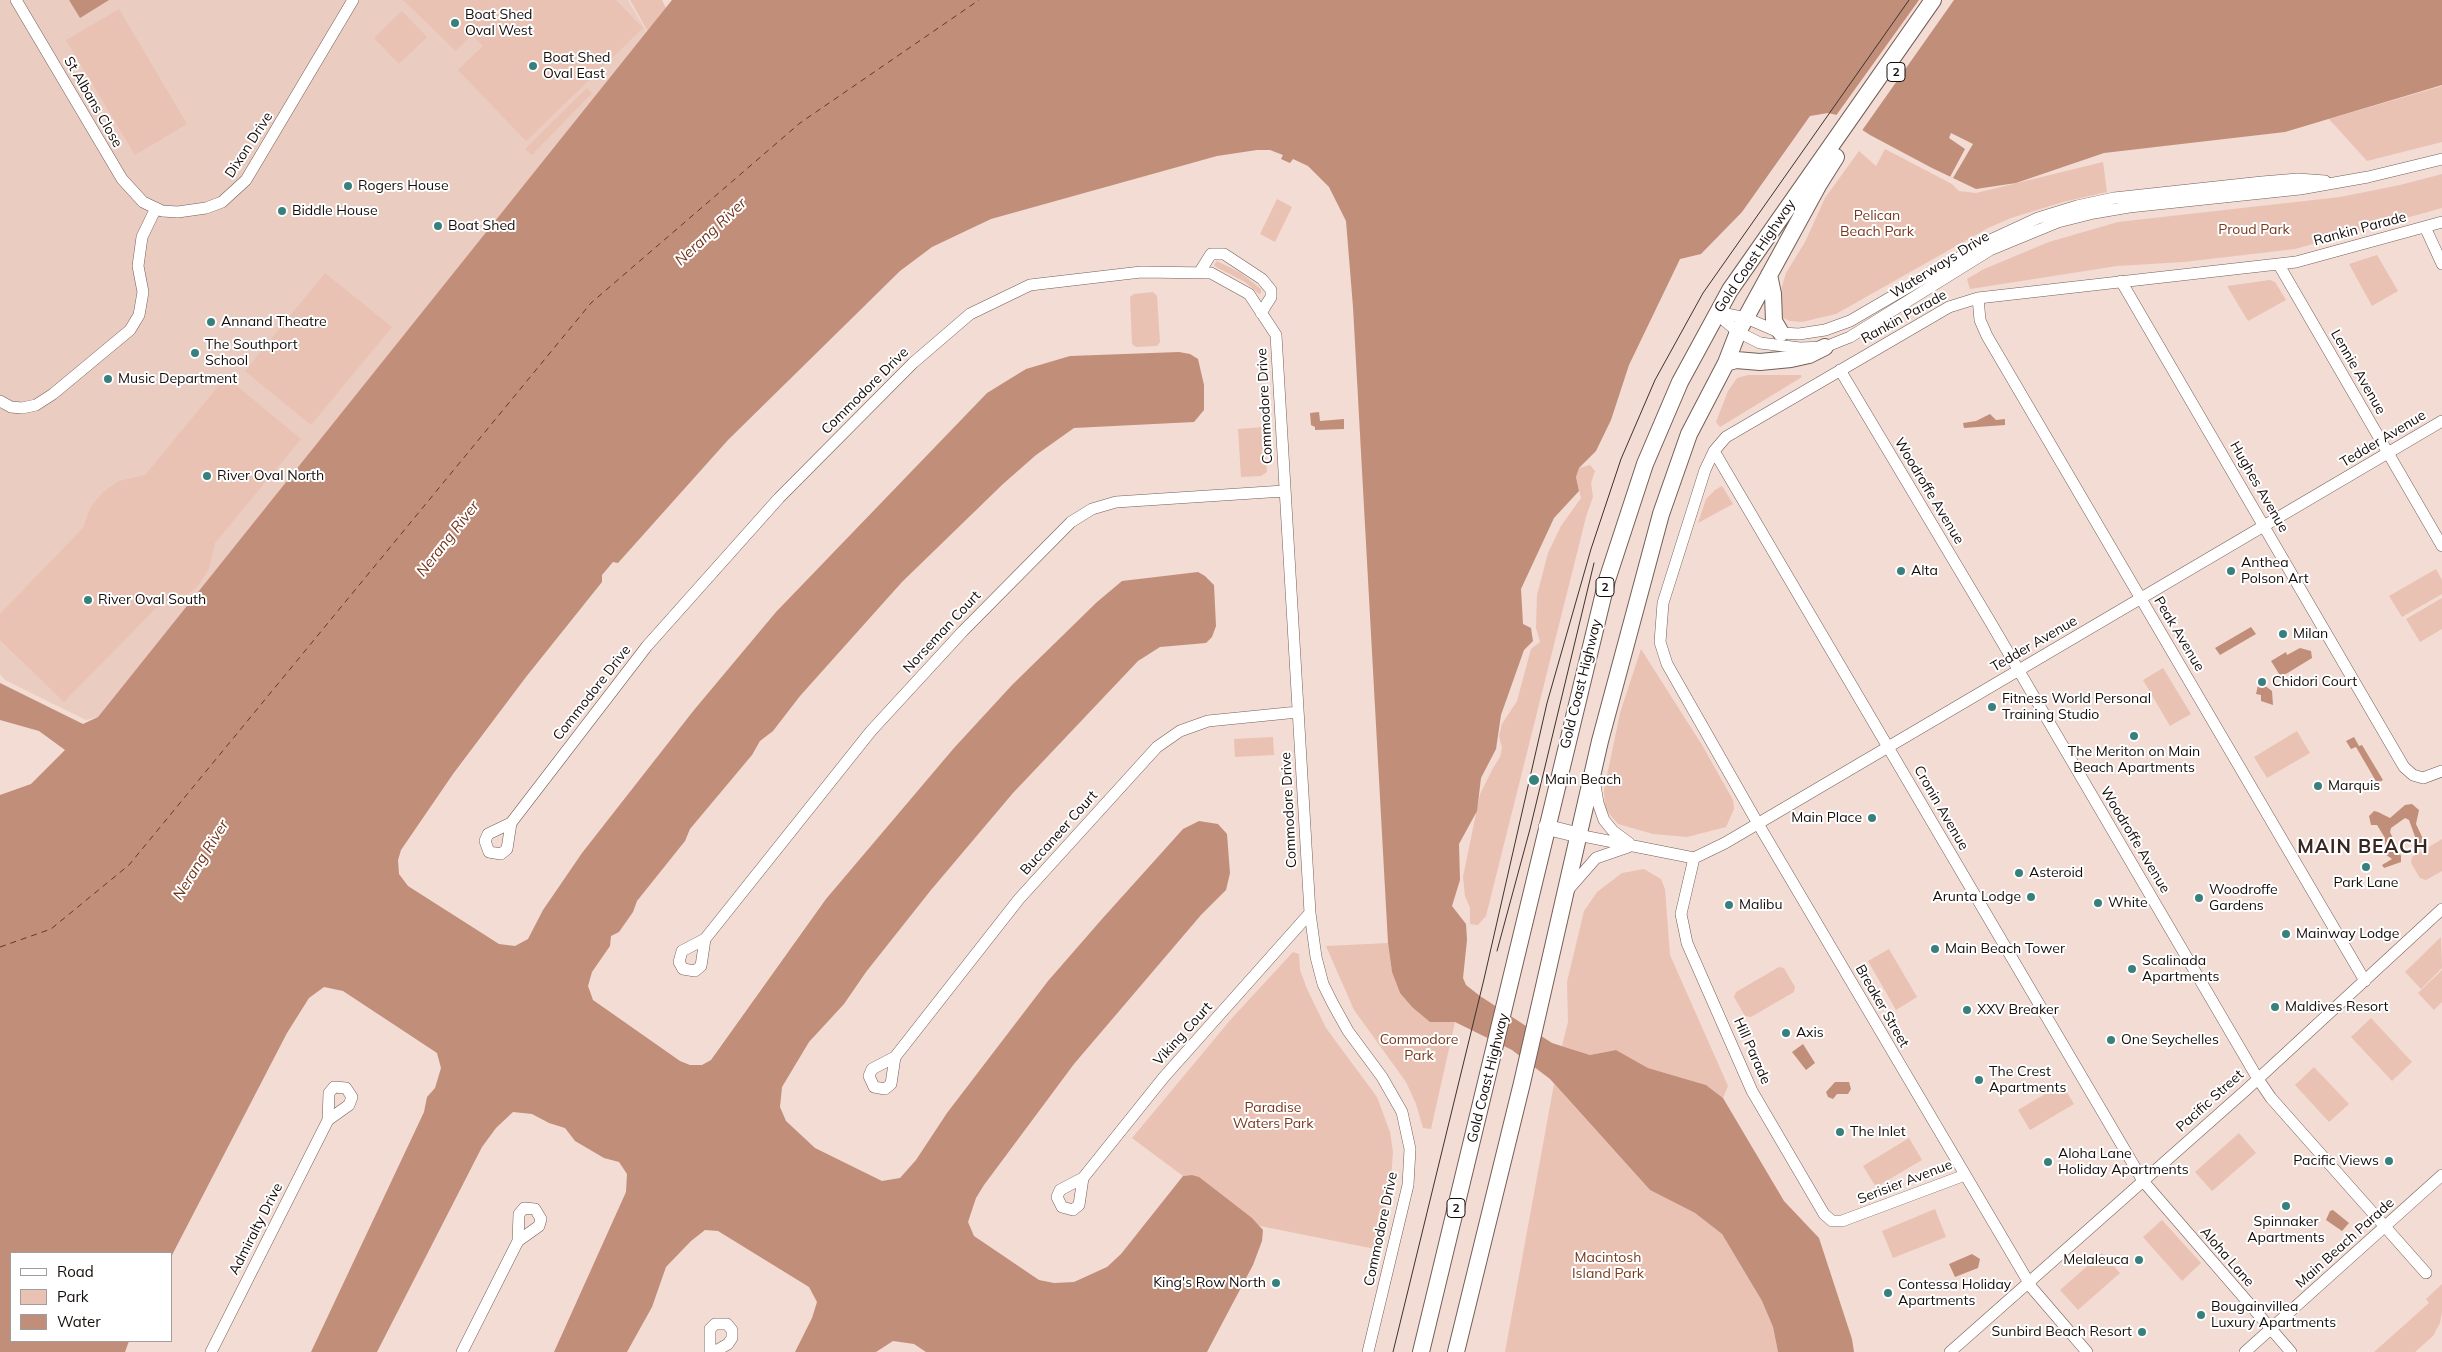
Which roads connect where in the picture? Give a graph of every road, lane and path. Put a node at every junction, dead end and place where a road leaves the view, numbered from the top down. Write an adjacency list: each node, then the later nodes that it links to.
1 (16, 0): 8 (street, St Albans Close)
2 (353, 0): 8 (street, Dixon Drive)
3 (1933, 0): 5 (highway, Gold Coast Highway / 2)
4 (1946, 0): 5 (highway, Gold Coast Highway / 2)
5 (1841, 141): 14 (highway, Gold Coast Highway / 2); 18 (highway, Gold Coast Highway / 2)
6 (2442, 159): 7 (street, Waterways Drive)
7 (2343, 182): 20 (street, Waterways Drive); 21 (street, Waterways Drive)
8 (156, 208): 24 (street)
9 (2442, 222): 10 (street, Rankin Parade)
10 (2425, 227): 11 (street, Rankin Parade); 12 (street)
11 (2279, 264): 15 (street, Rankin Parade); 27 (street, Lennie Avenue)
12 (2442, 264)
13 (1199, 273): 17 (street, Commodore Drive); 17 (street); 39 (street, Commodore Drive)
14 (1769, 275): 19 (highway, Gold Coast Highway / 2); 20 (highway)
15 (2121, 281): 16 (street, Rankin Parade); 29 (street, Hughes Avenue)
16 (1978, 298): 23 (street, Rankin Parade); 31 (street, Peak Avenue)
17 (1261, 313): 28 (street, Commodore Drive)
18 (1717, 313): 19 (street); 40 (highway, Gold Coast Highway / 2)
19 (1742, 325): 20 (street, Waterways Drive); 21 (street, Waterways Drive); 22 (highway, Gold Coast Highway / 2)
20 (1781, 333)
21 (1825, 347): 22 (highway)
22 (1726, 363): 37 (highway, Gold Coast Highway / 2)
23 (1840, 370): 26 (street, Rankin Parade); 33 (street, Woodroffe Avenue)
24 (0, 401)
25 (2442, 422): 27 (street, Tedder Avenue)
26 (1714, 451): 32 (street, Rankin Parade); 35 (street, Cronin Avenue)
27 (2387, 454): 29 (street, Tedder Avenue); 30 (street, Lennie Avenue)
28 (1284, 491): 34 (street, Commodore Drive); 47 (street, Norseman Court)
29 (2264, 527): 31 (street, Tedder Avenue); 36 (street, Hughes Avenue)
30 (2442, 546)
31 (2140, 599): 33 (street, Tedder Avenue); 48 (street, Peak Avenue)
32 (1667, 664): 38 (street, Breaker Street)
33 (2017, 671): 35 (street, Tedder Avenue); 50 (street, Woodroffe Avenue)
34 (1298, 712): 46 (street, Commodore Drive); 49 (street, Buccaneer Court)
35 (1888, 747): 38 (street, Tedder Avenue); 55 (street, Cronin Avenue)
36 (2442, 771)
37 (1593, 772): 41 (highway, Gold Coast Highway / 2); 42 (street)
38 (1757, 822): 43 (street, Tedder Avenue); 52 (street, Breaker Street)
39 (511, 823)
40 (1546, 827): 41 (main road); 67 (highway, Gold Coast Highway / 2)
41 (1578, 835): 42 (street); 44 (highway, Gold Coast Highway / 2)
42 (1632, 846): 43 (street); 44 (street)
43 (1694, 858): 56 (street, Hill Parade)
44 (1565, 894): 68 (highway, Gold Coast Highway / 2)
45 (2442, 909): 48 (street, Pacific Street)
46 (1310, 913): 54 (street, Viking Court); 66 (street, Commodore Drive)
47 (705, 939)
48 (2365, 981): 50 (street, Pacific Street)
49 (895, 1058)
50 (2258, 1079): 55 (street, Pacific Street); 57 (street, Woodroffe Avenue)
51 (328, 1120): 62 (street, Admiralty Drive)
52 (1965, 1175): 56 (street, Serisier Avenue); 60 (street, Breaker Street)
53 (2442, 1175): 57 (street, Main Beach Parade)
54 (1083, 1178)
55 (2143, 1181): 60 (street, Pacific Street); 61 (street, Aloha Lane)
56 (1855, 1217)
57 (2385, 1228): 59 (street, Woodroffe Avenue); 61 (street, Main Beach Parade)
58 (518, 1241): 63 (street)
59 (2426, 1273)
60 (2028, 1282): 69 (street, Pacific Street); 70 (street, Breaker Street)
61 (2271, 1329): 71 (street, Main Beach Parade); 72 (street, Aloha Lane)
62 (211, 1352)
63 (462, 1352)
64 (710, 1352): 65 (street)
65 (714, 1352)
66 (1368, 1352)
67 (1421, 1352)
68 (1456, 1352)
69 (1950, 1352)
70 (2087, 1352)
71 (2245, 1352)
72 (2291, 1352)

